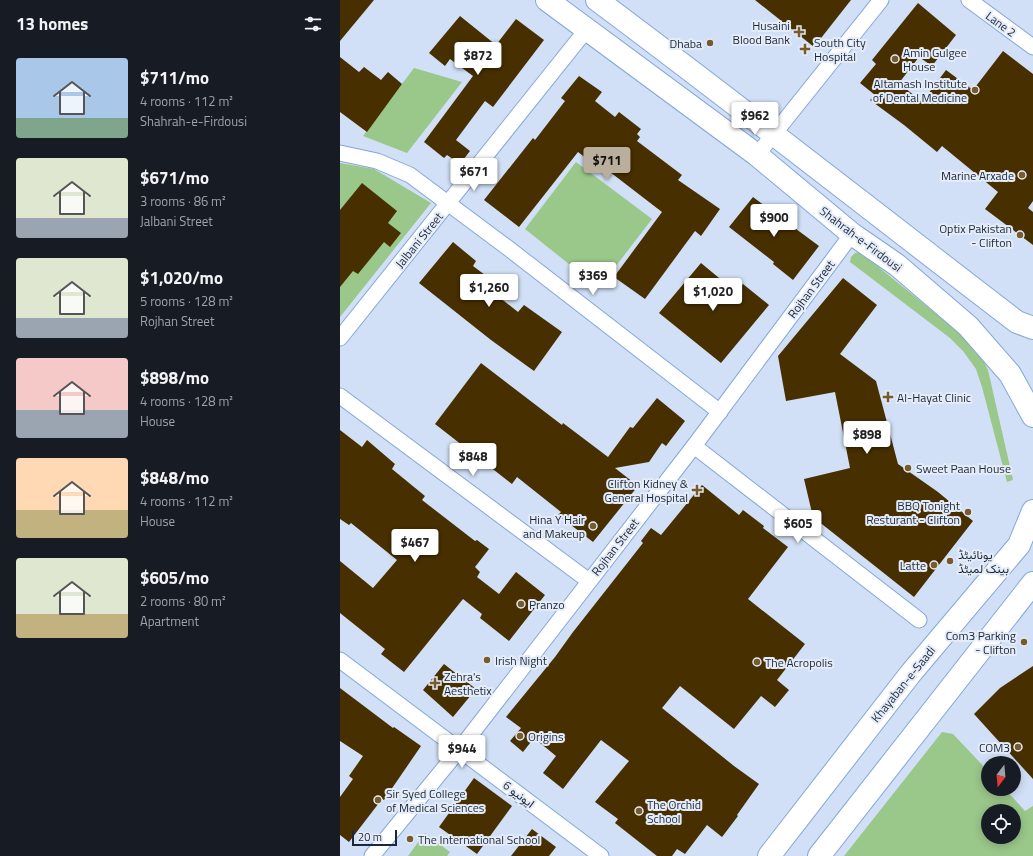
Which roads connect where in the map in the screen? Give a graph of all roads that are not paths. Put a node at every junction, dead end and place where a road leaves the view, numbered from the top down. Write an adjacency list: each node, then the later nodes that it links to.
1 (547, 0): 5 (main road, Shahrah-e-Firdousi)
2 (597, 0): 7 (main road)
3 (881, 0): 7 (street)
4 (969, 0): 6 (street, Lane 2)
5 (587, 29): 9 (main road, Shahrah-e-Firdousi); 10 (street, Jalbani Street)
6 (1033, 47)
7 (774, 134): 9 (street); 12 (main road)
8 (340, 153): 10 (street)
9 (757, 155): 11 (main road, Shahrah-e-Firdousi)
10 (448, 203): 13 (street, Jalbani Street); 15 (street)
11 (852, 234): 15 (street, Rojhan Street); 16 (main road, Shahrah-e-Firdousi)
12 (1025, 325)
13 (340, 338)
14 (340, 396): 19 (street)
15 (720, 412): 17 (street, Rojhan Street)
16 (1033, 416)
17 (694, 446): 19 (street, Rojhan Street); 21 (street)
18 (1033, 511): 26 (main road, Khayaban-e-Saadi)
19 (589, 581): 23 (street, Rojhan Street)
20 (1033, 582): 27 (main road)
21 (920, 620)
22 (340, 660): 23 (street, ایونیو 6)
23 (459, 750): 24 (street, Rojhan Street); 25 (street, ایونیو 6)
24 (372, 856)
25 (601, 856)
26 (769, 856)
27 (819, 856)

